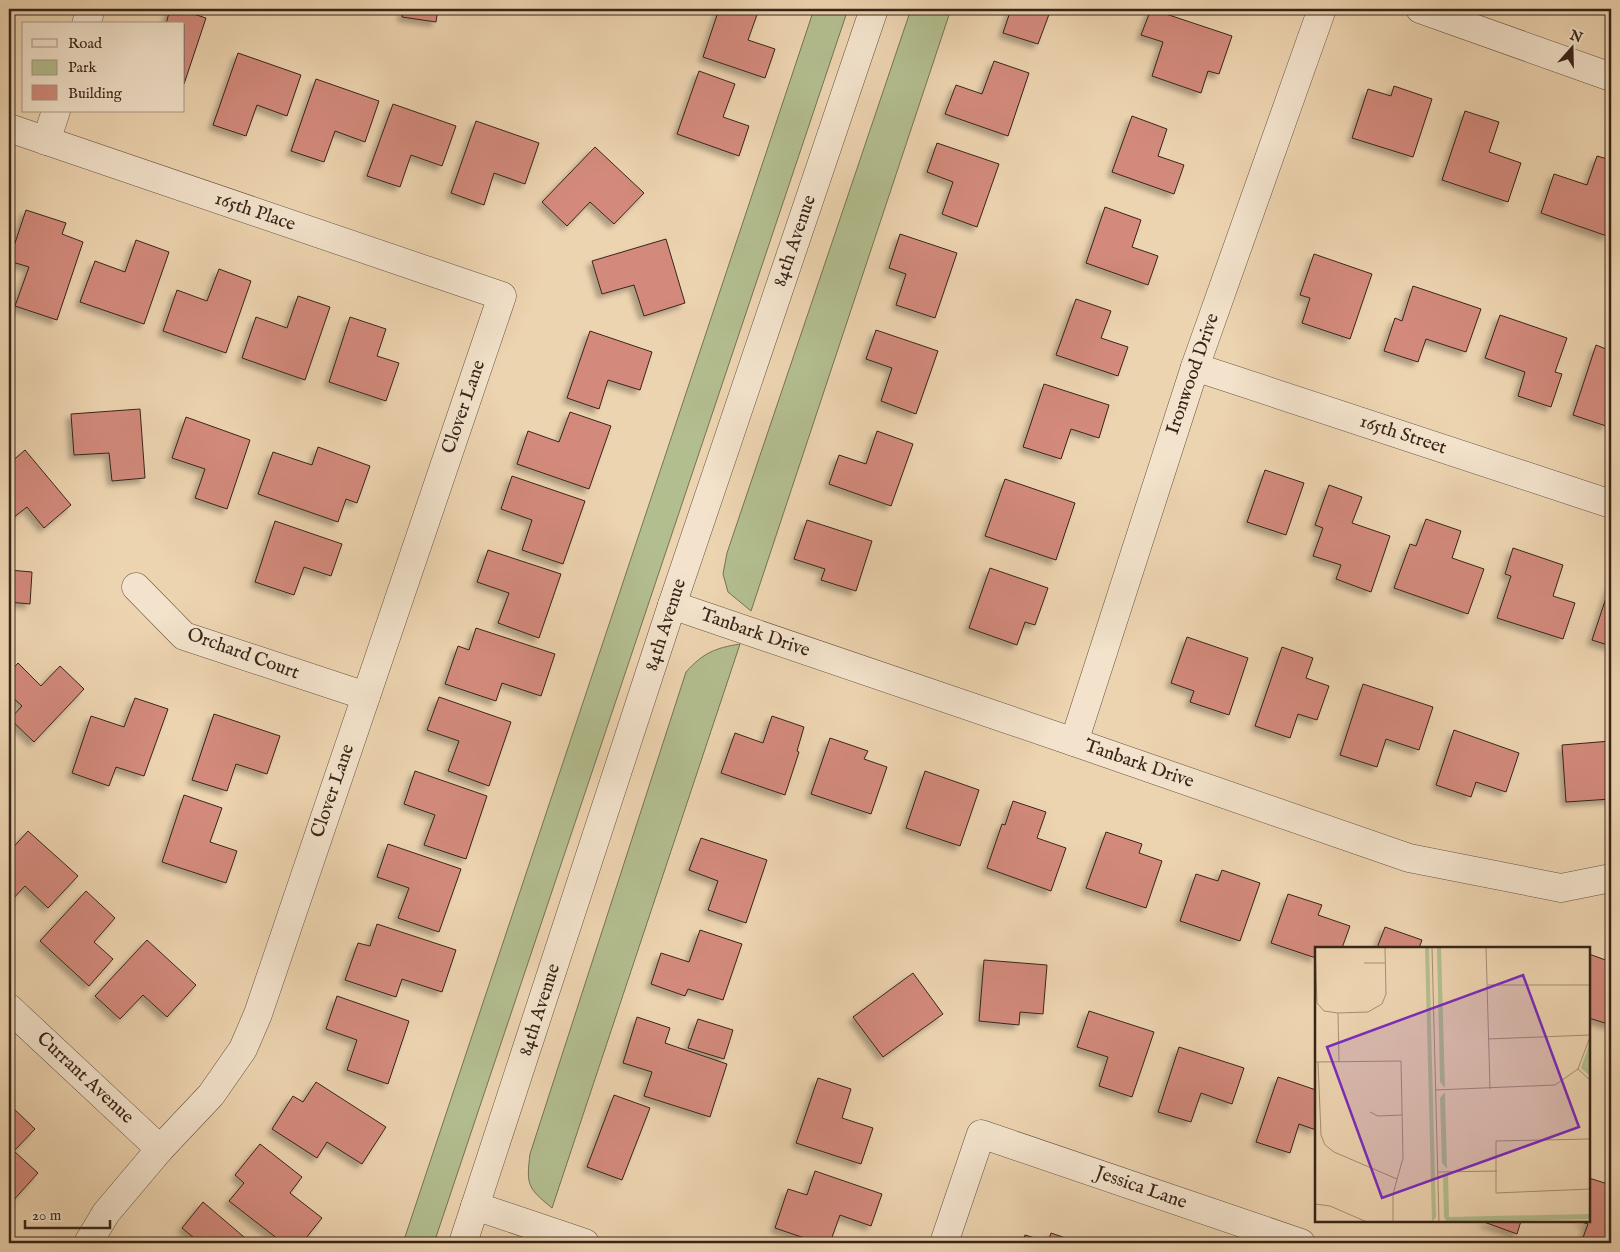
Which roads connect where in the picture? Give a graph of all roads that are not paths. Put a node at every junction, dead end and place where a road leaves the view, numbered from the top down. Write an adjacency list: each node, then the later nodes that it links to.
1 (90, 9): 5 (street)
2 (874, 9): 14 (street, 84th Avenue)
3 (1322, 9): 11 (street, Ironwood Drive)
4 (1420, 9): 6 (street)
5 (87, 22)
6 (1611, 76)
7 (56, 112): 9 (street)
8 (9, 128): 9 (street, 165th Place)
9 (46, 141): 10 (street, 165th Place)
10 (502, 296): 15 (street, Clover Lane)
11 (1195, 367): 12 (street, 165th Street); 16 (street, Ironwood Drive)
12 (1611, 504)
13 (136, 587): 15 (street, Orchard Court)
14 (672, 605): 16 (street, Tanbark Drive); 20 (street, 84th Avenue)
15 (366, 696): 19 (street, Clover Lane)
16 (1074, 742): 17 (street, Tanbark Drive)
17 (1611, 878)
18 (9, 1008): 19 (street, Currant Avenue)
19 (160, 1149): 21 (street, Clover Lane)
20 (475, 1206): 22 (street, 84th Avenue); 23 (street)
21 (88, 1243)
22 (463, 1243)
23 (585, 1243)
24 (944, 1243): 25 (street, Jessica Lane)
25 (1301, 1243)

